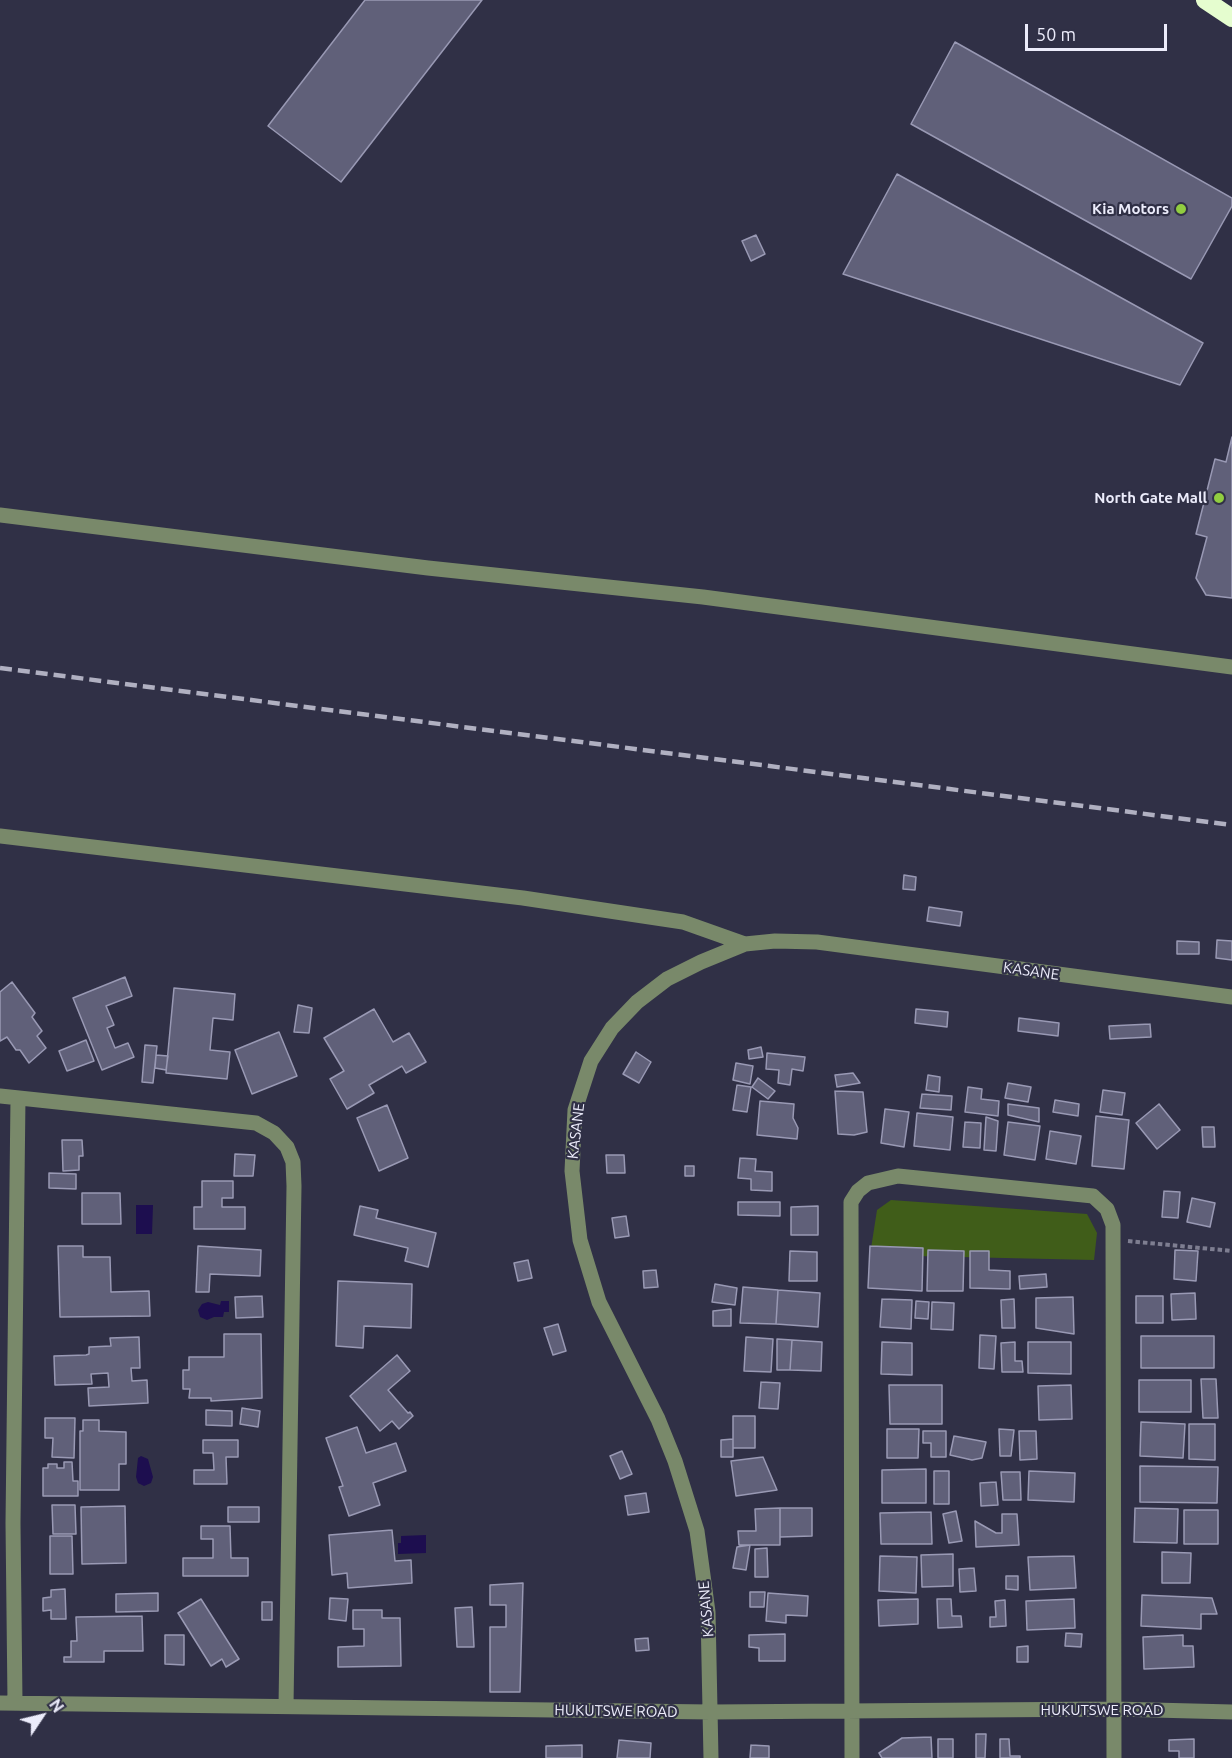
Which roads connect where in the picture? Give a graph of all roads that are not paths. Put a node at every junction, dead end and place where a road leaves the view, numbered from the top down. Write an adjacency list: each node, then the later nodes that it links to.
1 (1205, 0): 2 (highway)
2 (1232, 18)
3 (0, 515): 4 (street)
4 (1232, 667)
5 (0, 836): 6 (street)
6 (745, 944): 7 (street, KASANE); 14 (street, KASANE)
7 (1232, 997)
8 (0, 1096): 9 (street)
9 (18, 1098): 10 (street); 12 (street)
10 (7, 1523): 11 (street)
11 (8, 1702): 12 (street, HUKUTSWE ROAD)
12 (286, 1706): 14 (street, HUKUTSWE ROAD)
13 (1114, 1709): 15 (street, HUKUTSWE ROAD); 15 (street); 16 (street, HUKUTSWE ROAD); 19 (street)
14 (711, 1712): 15 (street, HUKUTSWE ROAD); 17 (street, KASANE)
15 (851, 1712): 18 (street)
16 (1232, 1712)
17 (711, 1758)
18 (852, 1758)
19 (1114, 1758)

